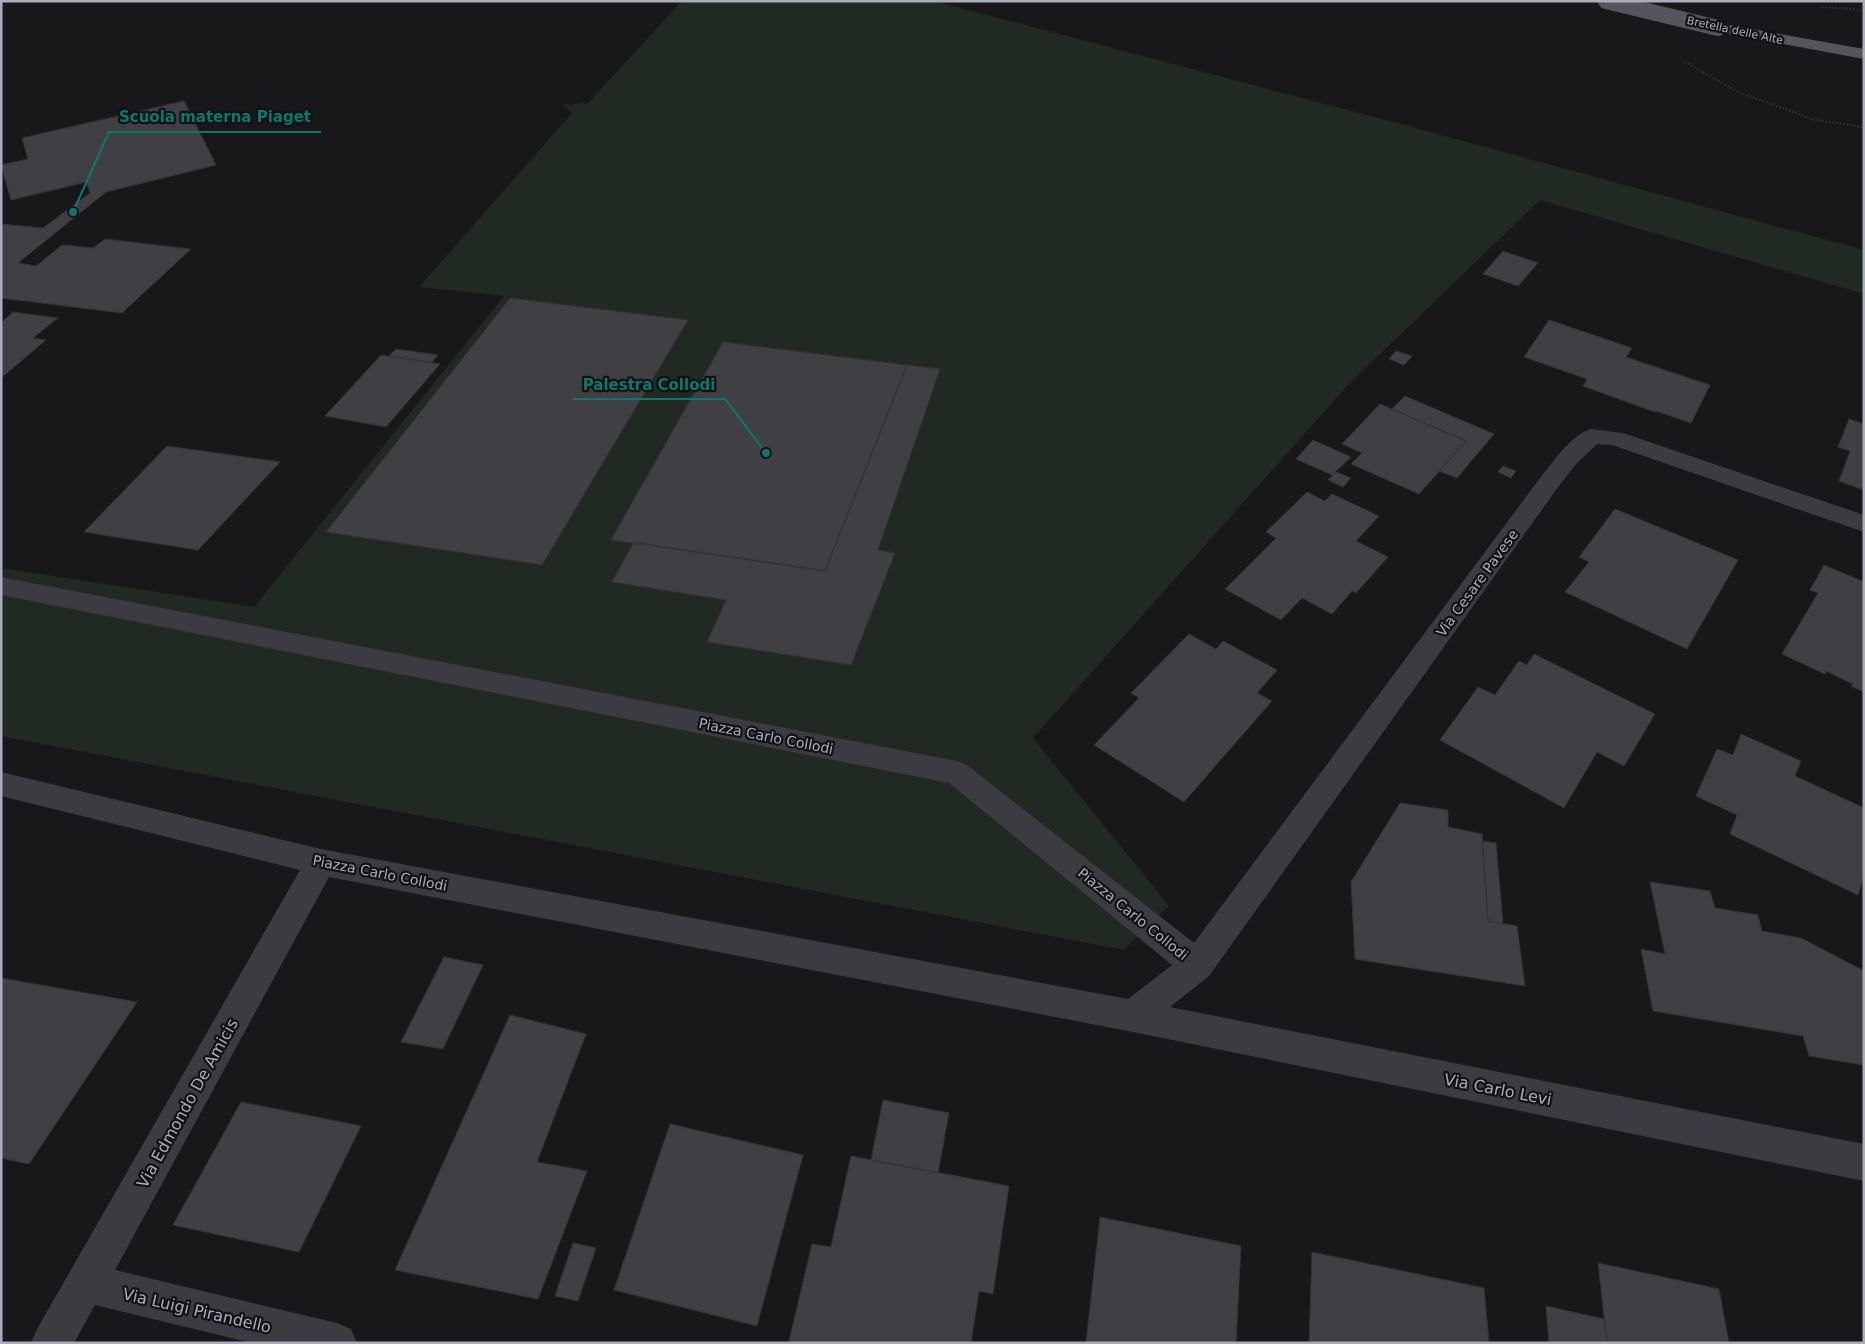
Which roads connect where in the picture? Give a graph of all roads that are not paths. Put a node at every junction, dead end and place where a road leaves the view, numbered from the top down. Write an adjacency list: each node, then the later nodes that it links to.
1 (1606, 1): 2 (main road, Bretella delle Alte, bridge)
2 (1864, 54)
3 (1864, 524): 7 (street, Via Cesare Pavese)
4 (1, 586): 7 (street, Piazza Carlo Collodi)
5 (1, 784): 6 (street, Piazza Carlo Collodi)
6 (321, 862): 8 (street, Piazza Carlo Collodi); 10 (street, Via Edmondo De Amicis)
7 (1197, 965): 8 (street, Piazza Carlo Collodi)
8 (1133, 1016): 9 (street, Via Carlo Levi)
9 (1864, 1163)
10 (86, 1283): 11 (street, Via Edmondo De Amicis); 12 (street, Via Luigi Pirandello)
11 (50, 1343)
12 (337, 1343)

